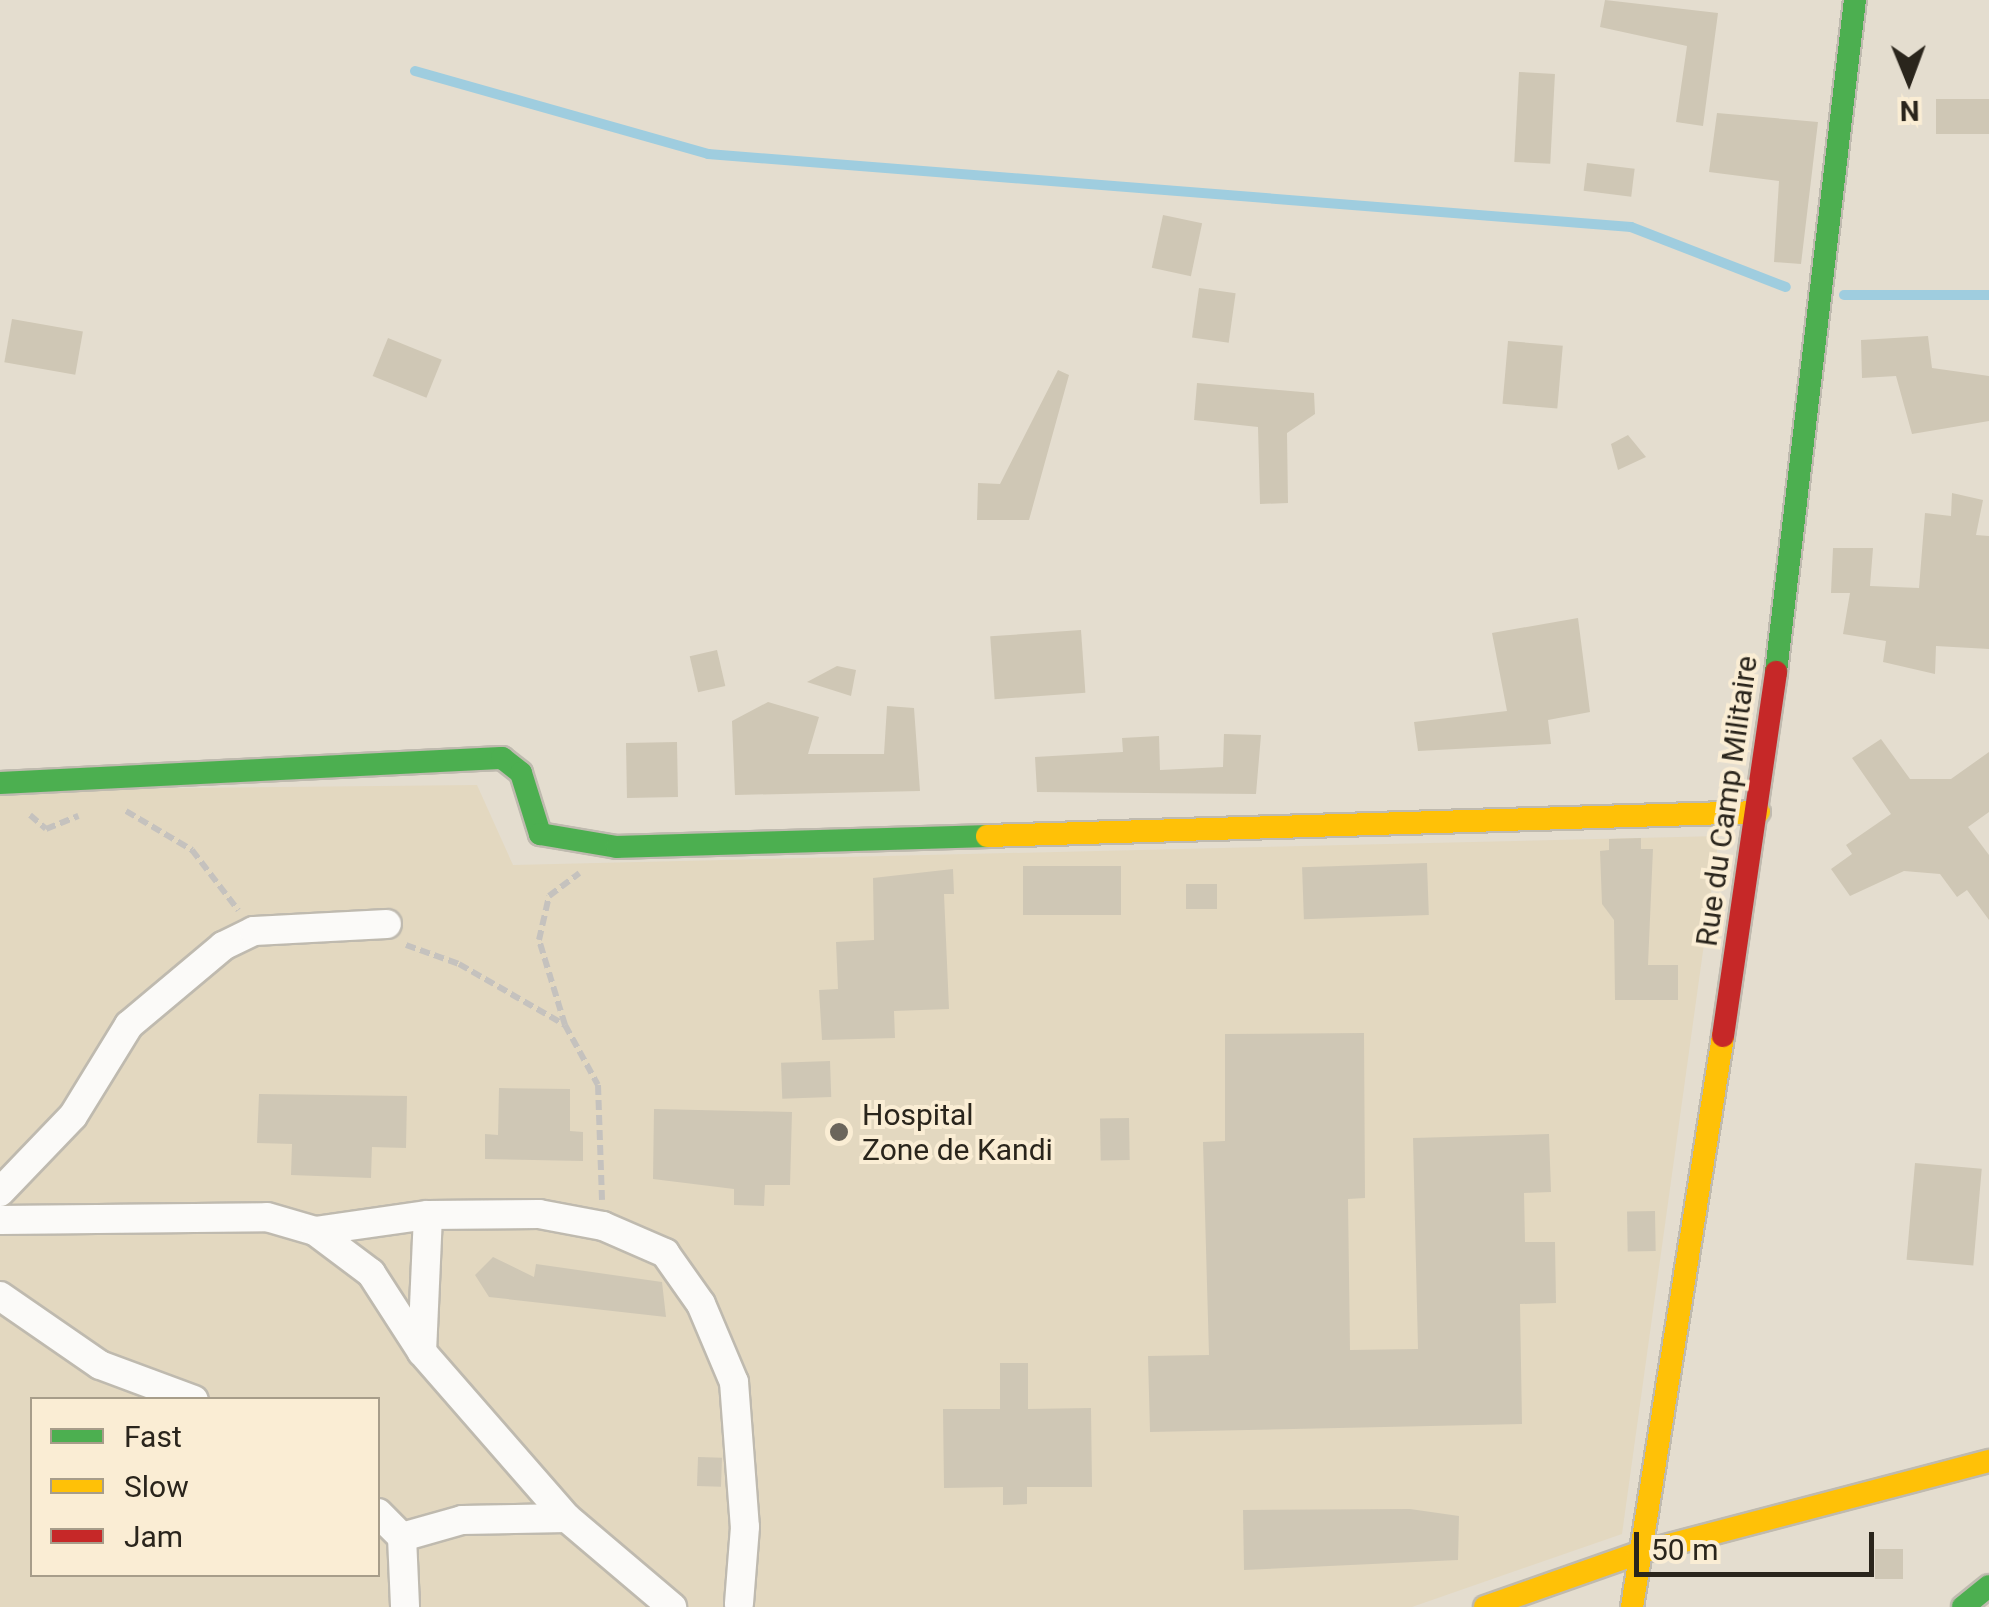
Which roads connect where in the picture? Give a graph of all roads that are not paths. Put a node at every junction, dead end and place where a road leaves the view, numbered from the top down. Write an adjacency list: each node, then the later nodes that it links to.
1 (1855, 0): 3 (street, Rue du Camp Militaire)
2 (0, 783): 3 (street)
3 (1759, 812): 16 (street, Rue du Camp Militaire)
4 (391, 933): 5 (street)
5 (0, 1192)
6 (428, 1215): 8 (street); 10 (street); 18 (street)
7 (0, 1220): 8 (street)
8 (315, 1231): 10 (street)
9 (0, 1296): 11 (street)
10 (422, 1352): 14 (street)
11 (186, 1397)
12 (1989, 1460): 16 (street)
13 (380, 1515): 15 (street)
14 (567, 1518): 15 (street); 20 (street)
15 (402, 1537): 19 (street)
16 (1638, 1554): 21 (street); 22 (street, Rue du Camp Militaire)
17 (1989, 1586): 23 (street)
18 (739, 1606)
19 (405, 1607)
20 (672, 1607)
21 (1485, 1607)
22 (1632, 1607)
23 (1963, 1607)

